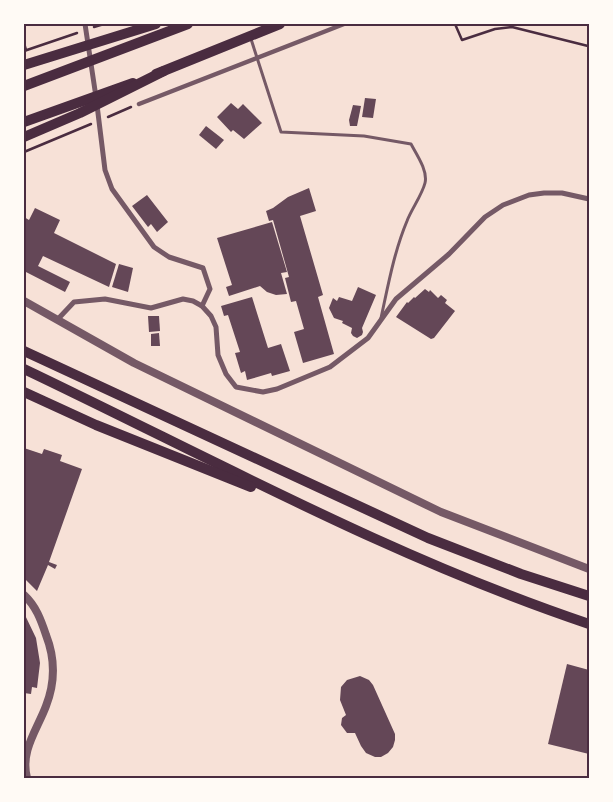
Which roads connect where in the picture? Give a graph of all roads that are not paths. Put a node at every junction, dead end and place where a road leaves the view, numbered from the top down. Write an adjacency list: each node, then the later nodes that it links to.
1 (156, 24): 8 (main road)
2 (188, 24): 10 (main road)
3 (280, 24): 6 (main road)
4 (344, 24): 7 (street)
5 (86, 27): 16 (street)
6 (249, 36): 7 (lane); 9 (main road)
7 (258, 57): 11 (street); 18 (lane)
8 (24, 65)
9 (164, 71): 12 (main road); 13 (main road)
10 (24, 86)
11 (139, 104)
12 (24, 122)
13 (24, 137)
14 (589, 199): 18 (street)
15 (24, 301): 17 (street)
16 (202, 306): 17 (street); 18 (street)
17 (58, 320): 23 (street)
18 (381, 321)
19 (24, 351): 25 (main road)
20 (24, 369): 22 (main road)
21 (24, 392): 22 (main road)
22 (317, 513): 26 (main road)
23 (589, 569)
24 (24, 595): 27 (street)
25 (589, 596)
26 (589, 624)
27 (24, 764): 28 (street)
28 (27, 778)

